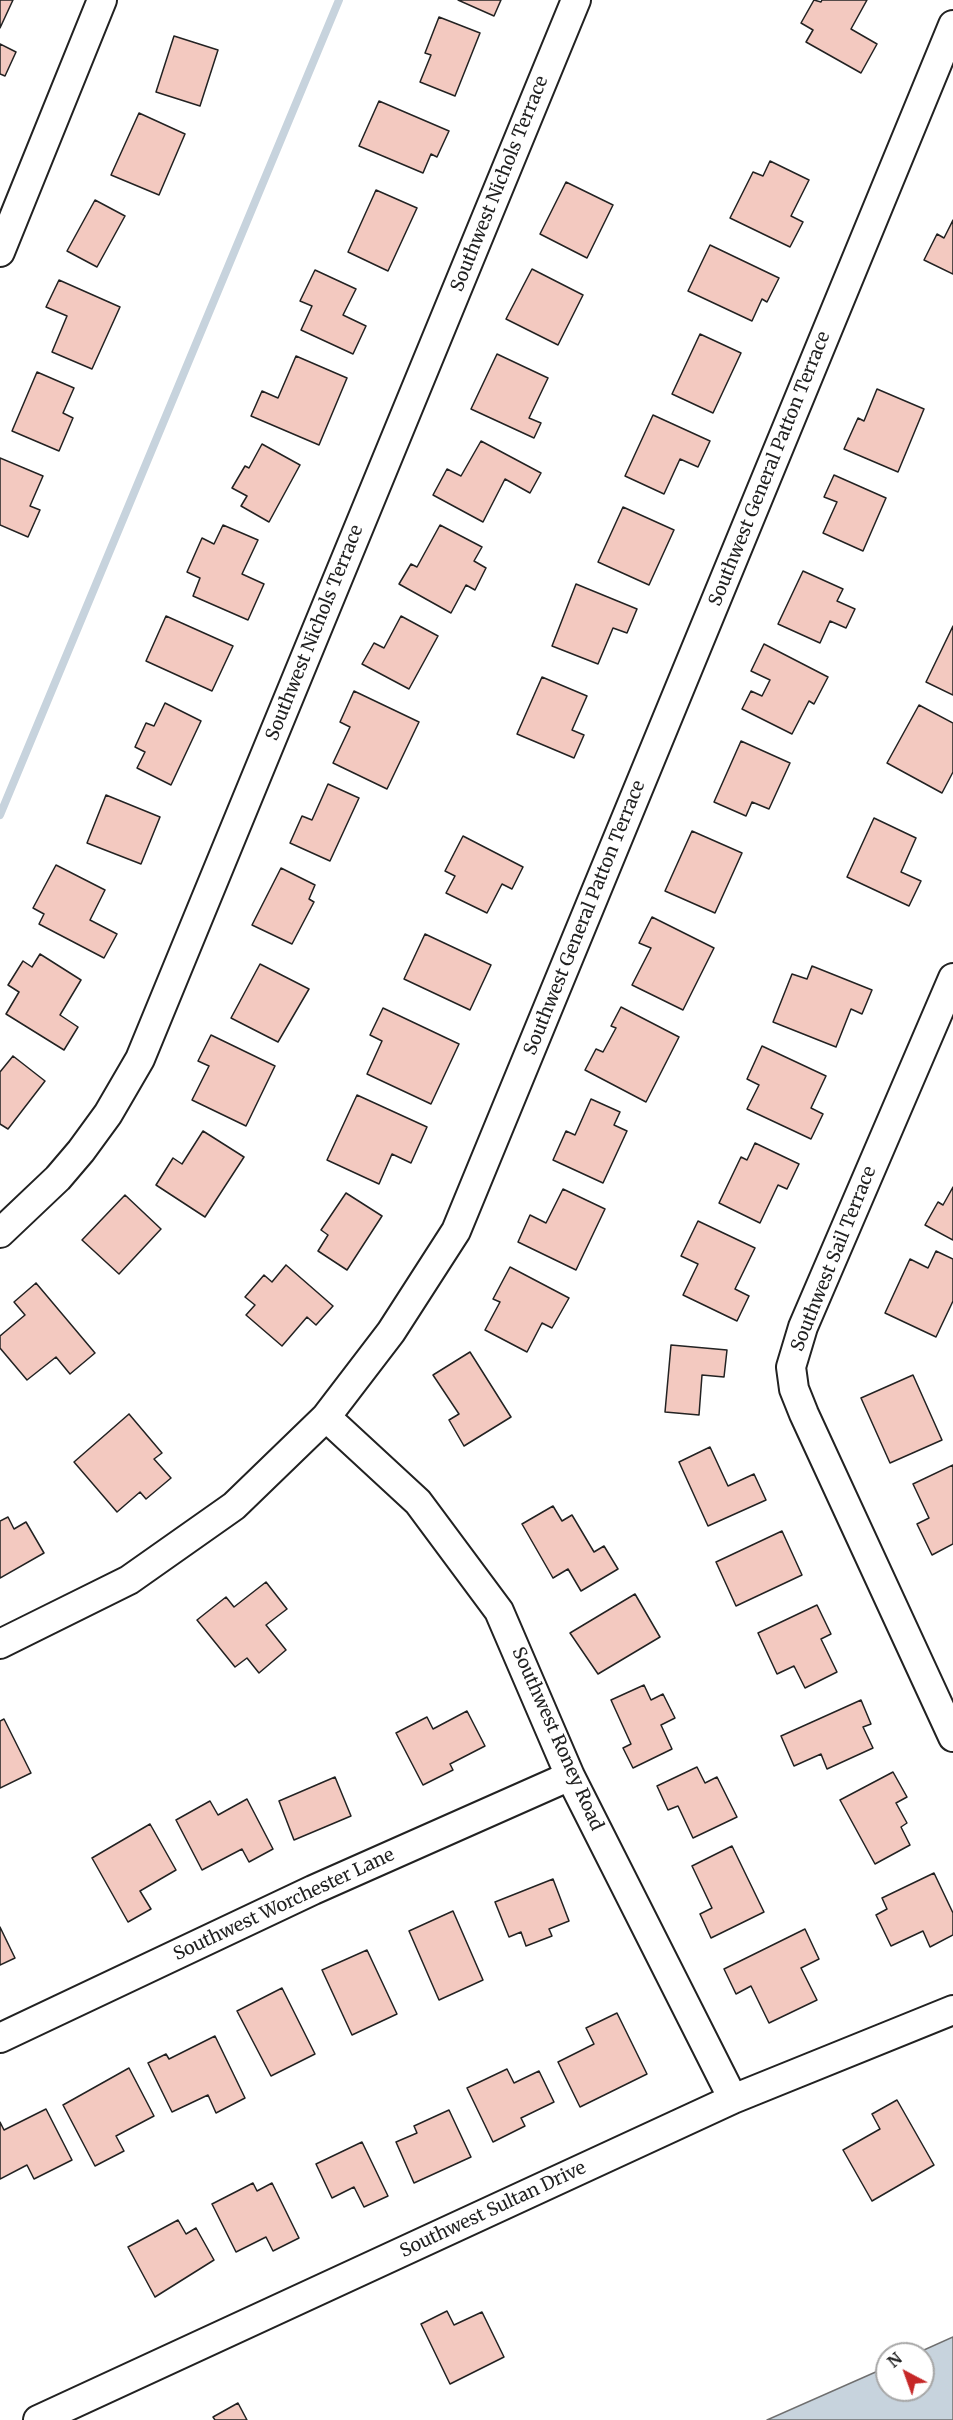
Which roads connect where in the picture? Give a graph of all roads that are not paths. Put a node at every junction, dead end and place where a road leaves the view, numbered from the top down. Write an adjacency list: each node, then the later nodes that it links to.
1 (102, 0): 4 (street)
2 (576, 0): 6 (street, Southwest Nichols Terrace)
3 (953, 25): 7 (street, Southwest General Patton Terrace)
4 (0, 252)
5 (953, 978): 9 (street, Southwest Sail Terrace)
6 (0, 1233)
7 (326, 1418): 8 (street, Southwest General Patton Terrace); 10 (street, Southwest Roney Road)
8 (0, 1644)
9 (953, 1737)
10 (570, 1776): 12 (street, Southwest Worchester Lane); 13 (street, Southwest Roney Road)
11 (953, 2010): 13 (street, Southwest Sultan Drive)
12 (0, 2038)
13 (733, 2100): 14 (street, Southwest Sultan Drive)
14 (38, 2420)

